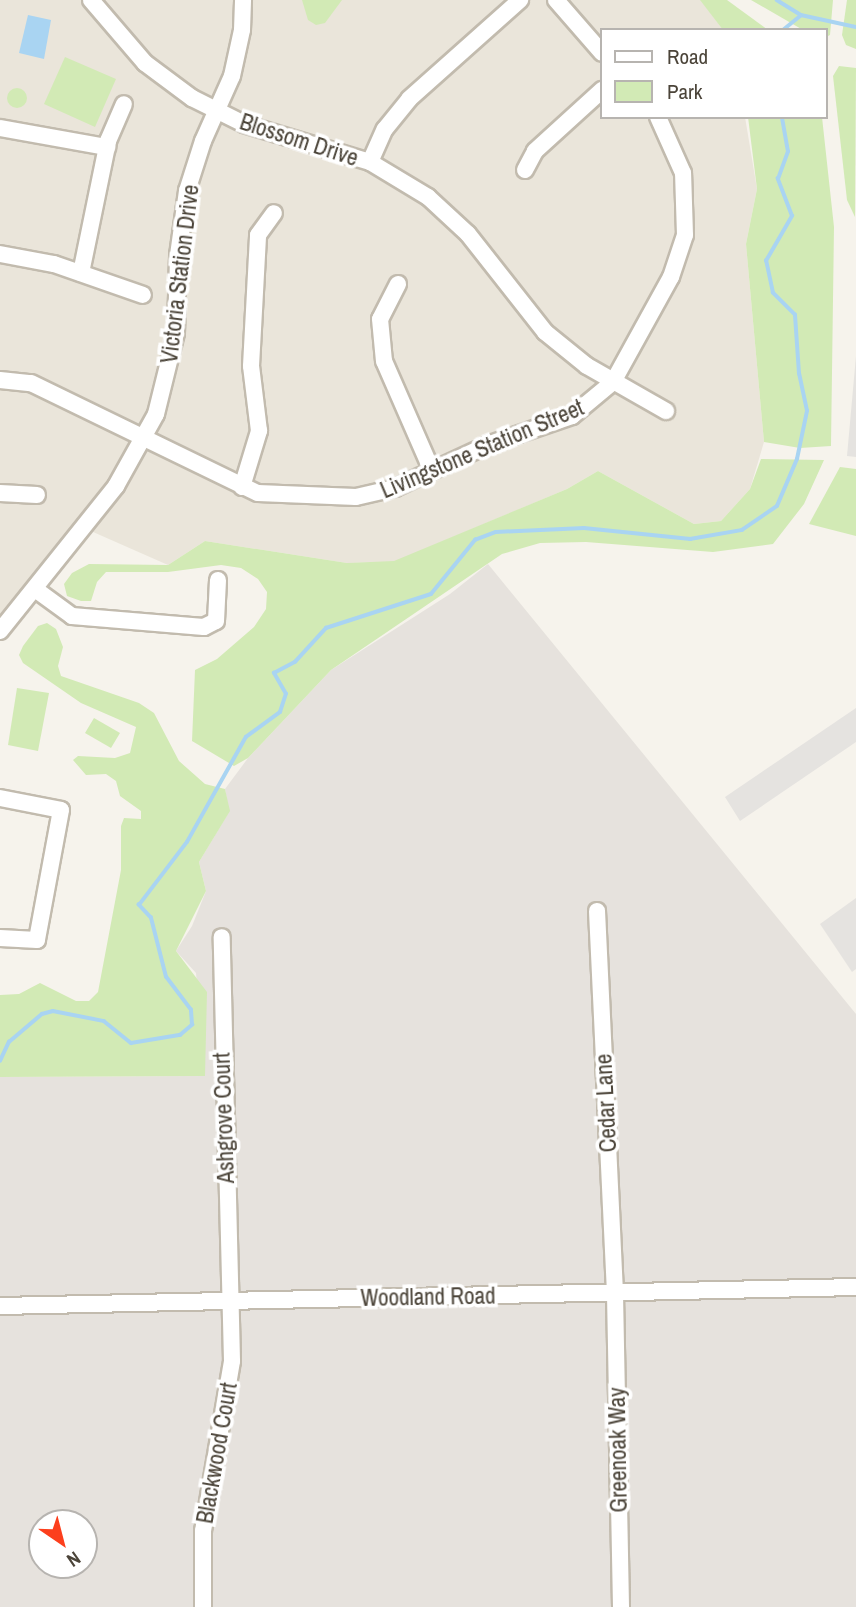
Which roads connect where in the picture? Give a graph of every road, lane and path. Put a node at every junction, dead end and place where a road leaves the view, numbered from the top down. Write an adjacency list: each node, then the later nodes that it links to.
1 (91, 0): 8 (street, Blossom Drive)
2 (243, 0): 8 (street, Victoria Station Drive)
3 (520, 0): 12 (street)
4 (556, 0): 5 (street)
5 (600, 51)
6 (600, 92): 13 (street)
7 (124, 104): 11 (street)
8 (216, 111): 12 (street, Blossom Drive); 22 (street, Victoria Station Drive)
9 (659, 119): 20 (street)
10 (0, 128): 11 (street)
11 (107, 147): 16 (street)
12 (370, 162): 20 (street, Blossom Drive)
13 (525, 170)
14 (274, 213): 24 (street)
15 (0, 254): 16 (street)
16 (80, 273): 18 (street)
17 (398, 284): 23 (street)
18 (143, 295)
19 (0, 380): 22 (street, Livingstone Station Street)
20 (613, 382): 21 (street, Blossom Drive); 23 (street, Livingstone Station Street)
21 (666, 411)
22 (145, 439): 24 (street, Livingstone Station Street); 28 (street, Victoria Station Drive)
23 (432, 471): 24 (street, Livingstone Station Street)
24 (242, 487)
25 (0, 493): 26 (street)
26 (37, 495)
27 (218, 580): 28 (street)
28 (35, 589): 29 (street, Victoria Station Drive)
29 (0, 631)
30 (0, 798): 33 (street)
31 (597, 911): 35 (street, Cedar Lane)
32 (222, 936): 36 (street, Ashgrove Court)
33 (0, 938)
34 (856, 1287): 35 (street, Woodland Road)
35 (615, 1294): 36 (street, Woodland Road); 39 (street, Greenoak Way)
36 (229, 1300): 37 (street, Woodland Road); 38 (street, Blackwood Court)
37 (0, 1306)
38 (203, 1607)
39 (621, 1607)

